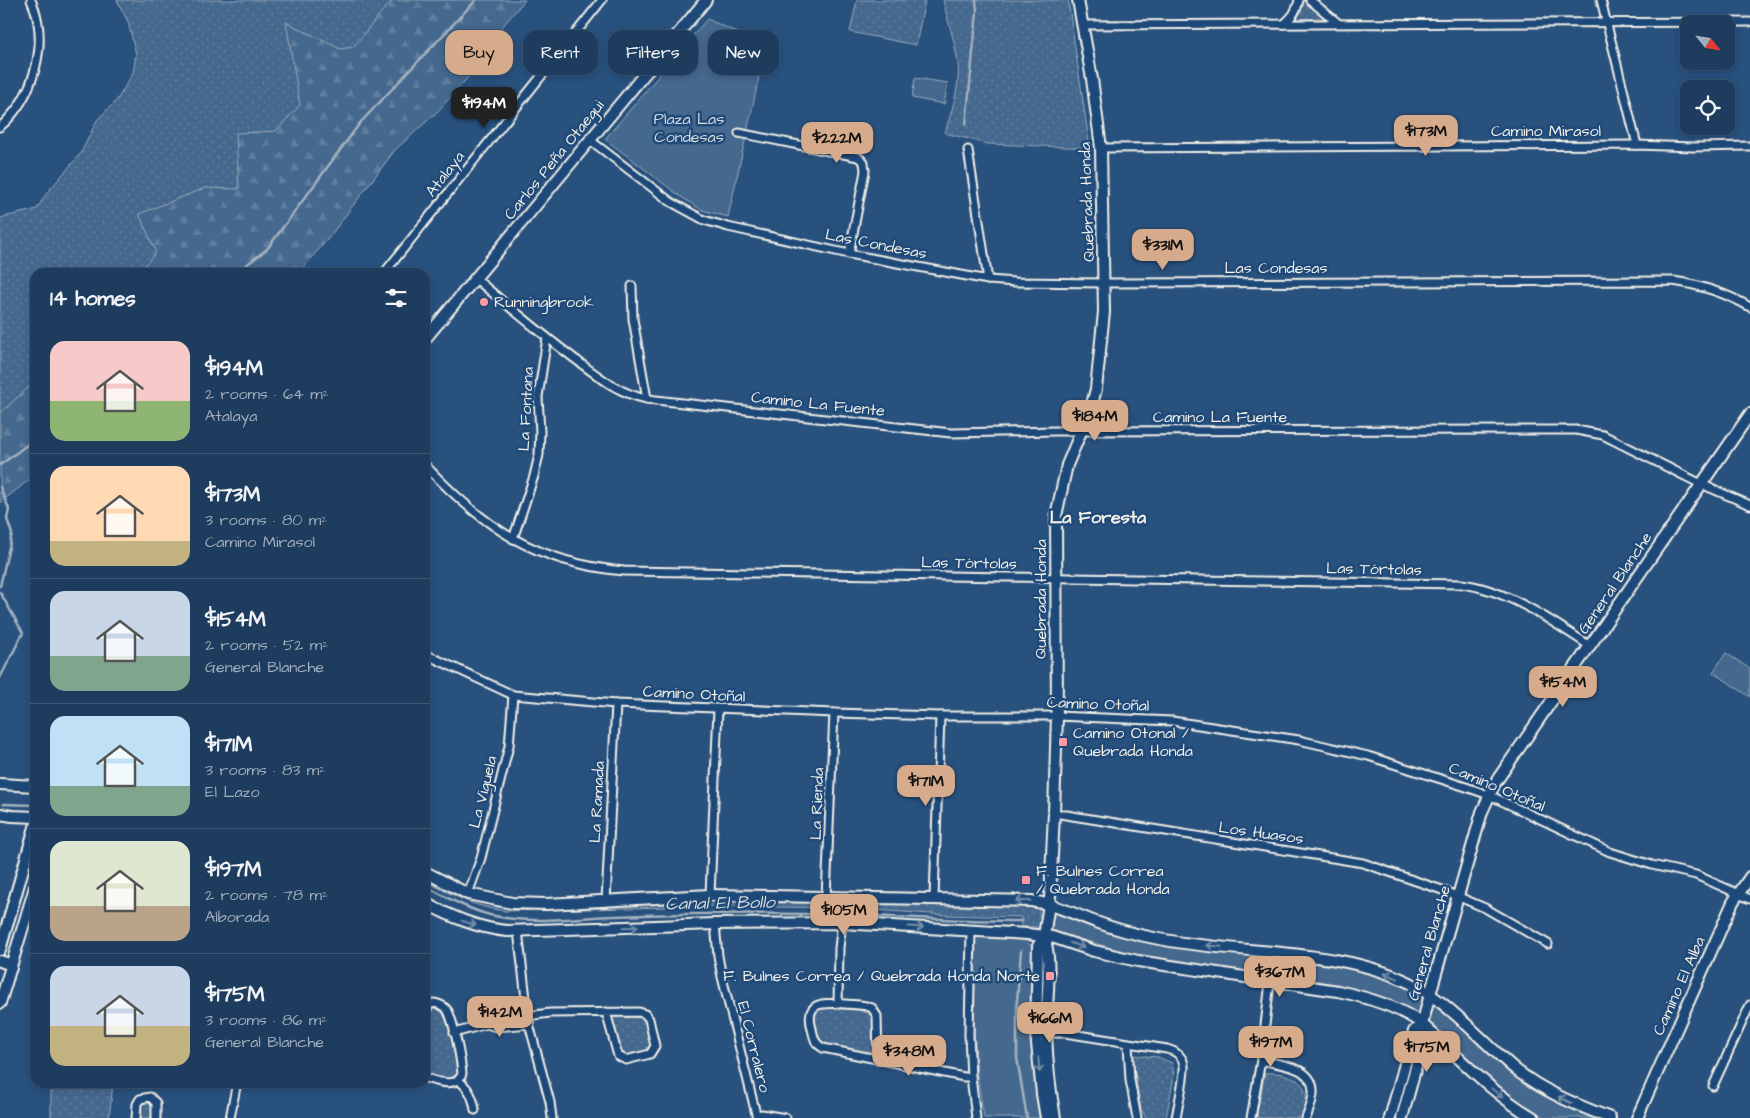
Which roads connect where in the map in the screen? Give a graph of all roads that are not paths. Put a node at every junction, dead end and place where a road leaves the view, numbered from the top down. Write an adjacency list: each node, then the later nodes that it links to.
1 (31, 0): 13 (street)
2 (602, 0): 21 (street, Atalaya)
3 (706, 0): 15 (street, Carlos Peña Otaegui)
4 (1078, 0): 12 (street, Quebrada Honda)
5 (1299, 0): 11 (street)
6 (1310, 0): 9 (street)
7 (1601, 0): 10 (street)
8 (1750, 22): 10 (street)
9 (1338, 23): 10 (street); 11 (street)
10 (1606, 23): 16 (street)
11 (1284, 24): 12 (street)
12 (1083, 25): 18 (street, Quebrada Honda)
13 (0, 127)
14 (739, 134): 20 (street)
15 (590, 140): 20 (street, Las Condesas); 22 (street, Carlos Peña Otaegui)
16 (1636, 145): 17 (street, Camino Mirasol); 18 (street, Camino Mirasol)
17 (1750, 146)
18 (1102, 148): 24 (street, Quebrada Honda)
19 (968, 150): 23 (street)
20 (849, 254): 23 (street, Las Condesas)
21 (388, 268)
22 (476, 279): 27 (street, Carlos Peña Otaegui); 28 (street, Camino La Fuente)
23 (988, 280): 24 (street, Las Condesas)
24 (1104, 283): 26 (street, Las Condesas); 31 (street, Quebrada Honda)
25 (632, 286): 29 (street)
26 (1750, 307)
27 (430, 333)
28 (547, 338): 29 (street, Camino La Fuente); 35 (street, La Fontana)
29 (647, 399): 31 (street, Camino La Fuente)
30 (1750, 414): 33 (street, General Blanche)
31 (1080, 432): 33 (street, Camino La Fuente); 36 (street, Quebrada Honda)
32 (430, 470): 35 (street, Las Tórtolas)
33 (1701, 484): 34 (street, Camino La Fuente); 37 (street, General Blanche)
34 (1750, 505)
35 (513, 539): 36 (street, Las Tórtolas)
36 (1056, 578): 37 (street, Las Tórtolas); 44 (street, Quebrada Honda)
37 (1590, 646): 47 (street, General Blanche)
38 (430, 658): 39 (street, Camino Otoñal)
39 (513, 696): 40 (street, Camino Otoñal); 54 (street, La Viguela)
40 (616, 704): 41 (street, Camino Otoñal); 61 (street, La Ramada)
41 (718, 709): 42 (street, Camino Otoñal); 56 (street)
42 (834, 713): 43 (street, Camino Otoñal); 57 (street, La Rienda)
43 (940, 716): 44 (street, Camino Otoñal); 60 (street)
44 (1057, 716): 47 (street, Camino Otoñal); 48 (street, Quebrada Honda)
45 (0, 784): 46 (street)
46 (30, 786)
47 (1489, 795): 55 (street, Camino Otoñal); 58 (street, General Blanche)
48 (1054, 813): 58 (street, Los Huasos); 63 (street, Quebrada Honda)
49 (0, 814): 50 (street)
50 (30, 817)
51 (30, 844): 71 (street)
52 (430, 875): 54 (street)
53 (1750, 877): 55 (street, Camino El Alba)
54 (468, 894): 61 (street)
55 (1737, 894): 59 (street, Camino Otoñal); 97 (street, Camino El Alba)
56 (710, 896): 57 (street); 61 (street)
57 (826, 897): 60 (street)
58 (1458, 897): 70 (street, Los Huasos); 76 (street, General Blanche)
59 (1750, 899)
60 (934, 900): 63 (street, one-way to 60)
61 (606, 901)
62 (30, 904): 72 (street)
63 (1049, 904): 69 (street, Quebrada Honda); 76 (street, one-way to 63)
64 (430, 906): 68 (street, one-way to 68)
65 (842, 923): 66 (street); 67 (street, one-way to 67); 78 (street)
66 (715, 924): 68 (street, one-way to 66); 98 (street, El Corralero)
67 (970, 930): 69 (street); 90 (street)
68 (518, 931): 82 (street)
69 (1044, 936): 75 (street, one-way to 75); 86 (street, Quebrada Honda)
70 (1548, 944)
71 (0, 949): 72 (street)
72 (16, 951): 74 (street)
73 (0, 961): 74 (street)
74 (11, 968): 77 (street)
75 (1270, 982): 84 (street); 89 (street)
76 (1430, 994): 84 (street, General Blanche); 115 (street, one-way to 76)
77 (0, 1002)
78 (838, 1004): 88 (street); 88 (street)
79 (430, 1005): 85 (street)
80 (1750, 1005): 93 (street)
81 (606, 1012): 81 (street); 82 (street)
82 (527, 1017): 83 (street); 83 (street); 102 (street)
83 (486, 1024): 85 (street)
84 (1422, 1025): 94 (street, General Blanche); 113 (street, General Blanche); 114 (street, one-way to 114)
85 (454, 1033): 92 (street)
86 (1041, 1033): 87 (street); 105 (street, one-way to 105); 106 (street)
87 (1128, 1044): 107 (street); 108 (street)
88 (878, 1059): 90 (street)
89 (1261, 1060): 109 (street); 110 (street)
90 (971, 1078): 104 (street)
91 (430, 1079): 92 (street)
92 (458, 1080): 96 (street)
93 (1713, 1086)
94 (1399, 1087): 111 (street, General Blanche); 112 (street)
95 (236, 1088): 101 (street)
96 (475, 1110)
97 (1636, 1116)
98 (757, 1117): 103 (street)
99 (136, 1118): 100 (street)
100 (156, 1118)
101 (230, 1118)
102 (552, 1118)
103 (786, 1118)
104 (976, 1118)
105 (1046, 1118)
106 (1056, 1118)
107 (1137, 1118)
108 (1176, 1118)
109 (1251, 1118)
110 (1306, 1118)
111 (1390, 1118)
112 (1398, 1118)
113 (1402, 1118)
114 (1534, 1118)
115 (1610, 1118)

